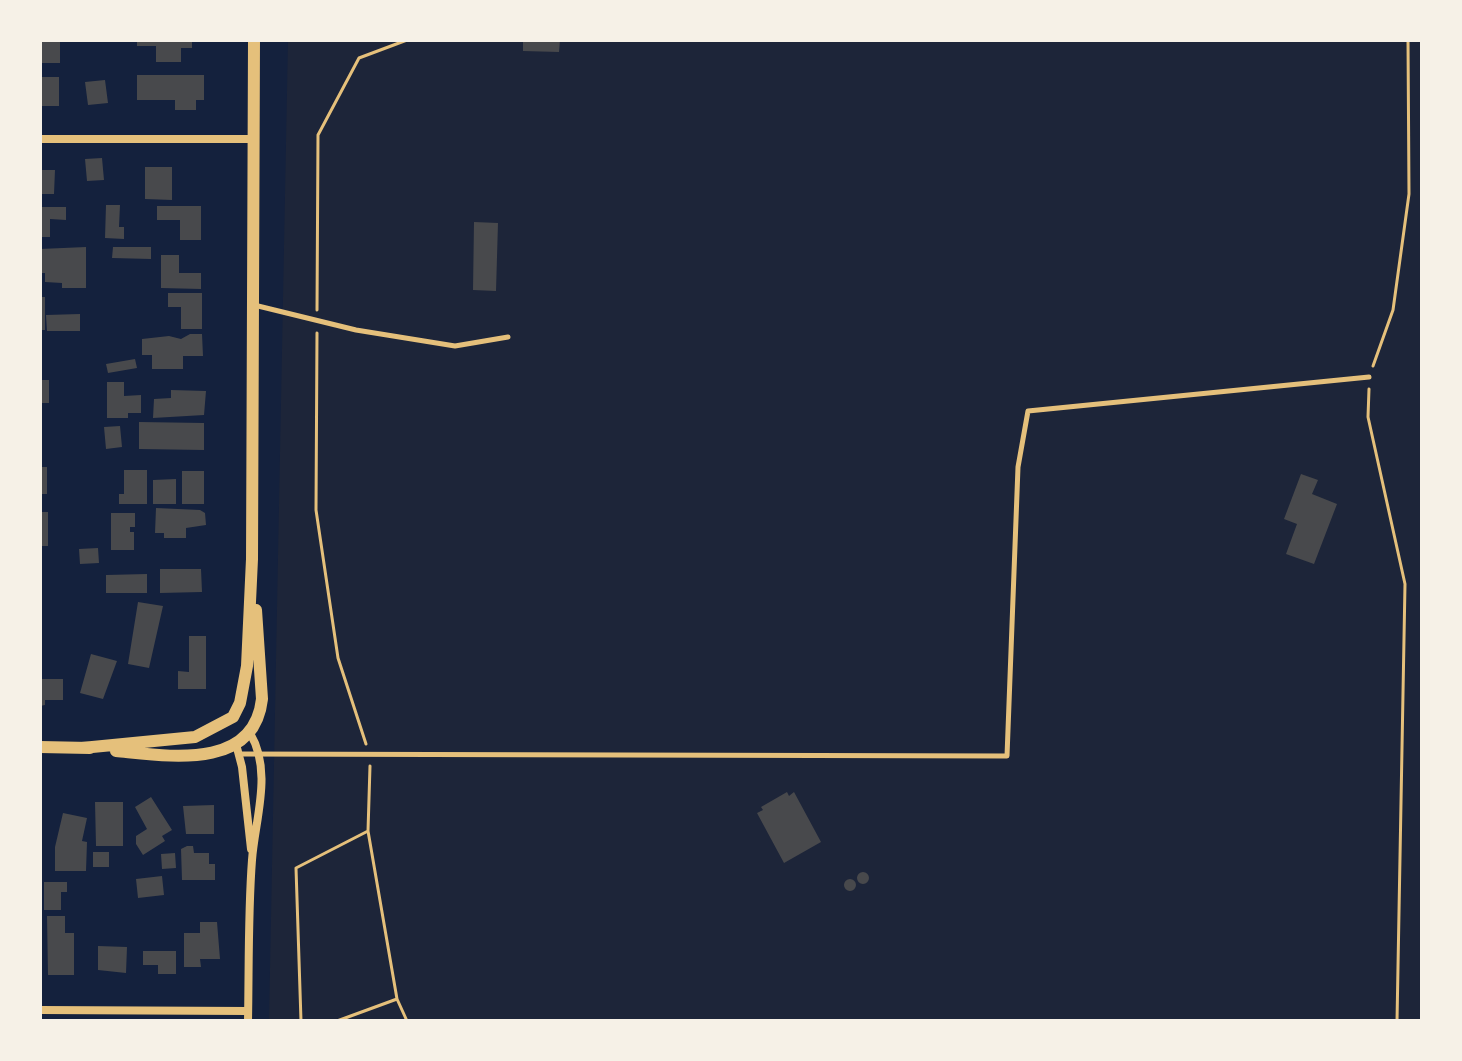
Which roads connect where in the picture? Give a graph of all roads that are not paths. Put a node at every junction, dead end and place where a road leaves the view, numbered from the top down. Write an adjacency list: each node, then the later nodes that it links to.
1 (254, 40): 3 (street)
2 (40, 139): 3 (street)
3 (254, 139): 4 (street)
4 (253, 304): 5 (lane); 7 (street)
5 (508, 337)
6 (1369, 377): 13 (lane)
7 (252, 559): 8 (street); 9 (street)
8 (233, 717): 9 (street); 11 (street); 12 (street)
9 (250, 733): 12 (street); 13 (street)
10 (40, 747): 11 (street)
11 (82, 748): 12 (street)
12 (238, 749): 13 (lane); 14 (street)
13 (259, 753): 14 (street)
14 (252, 858): 16 (street)
15 (40, 1010): 16 (street)
16 (248, 1016)

